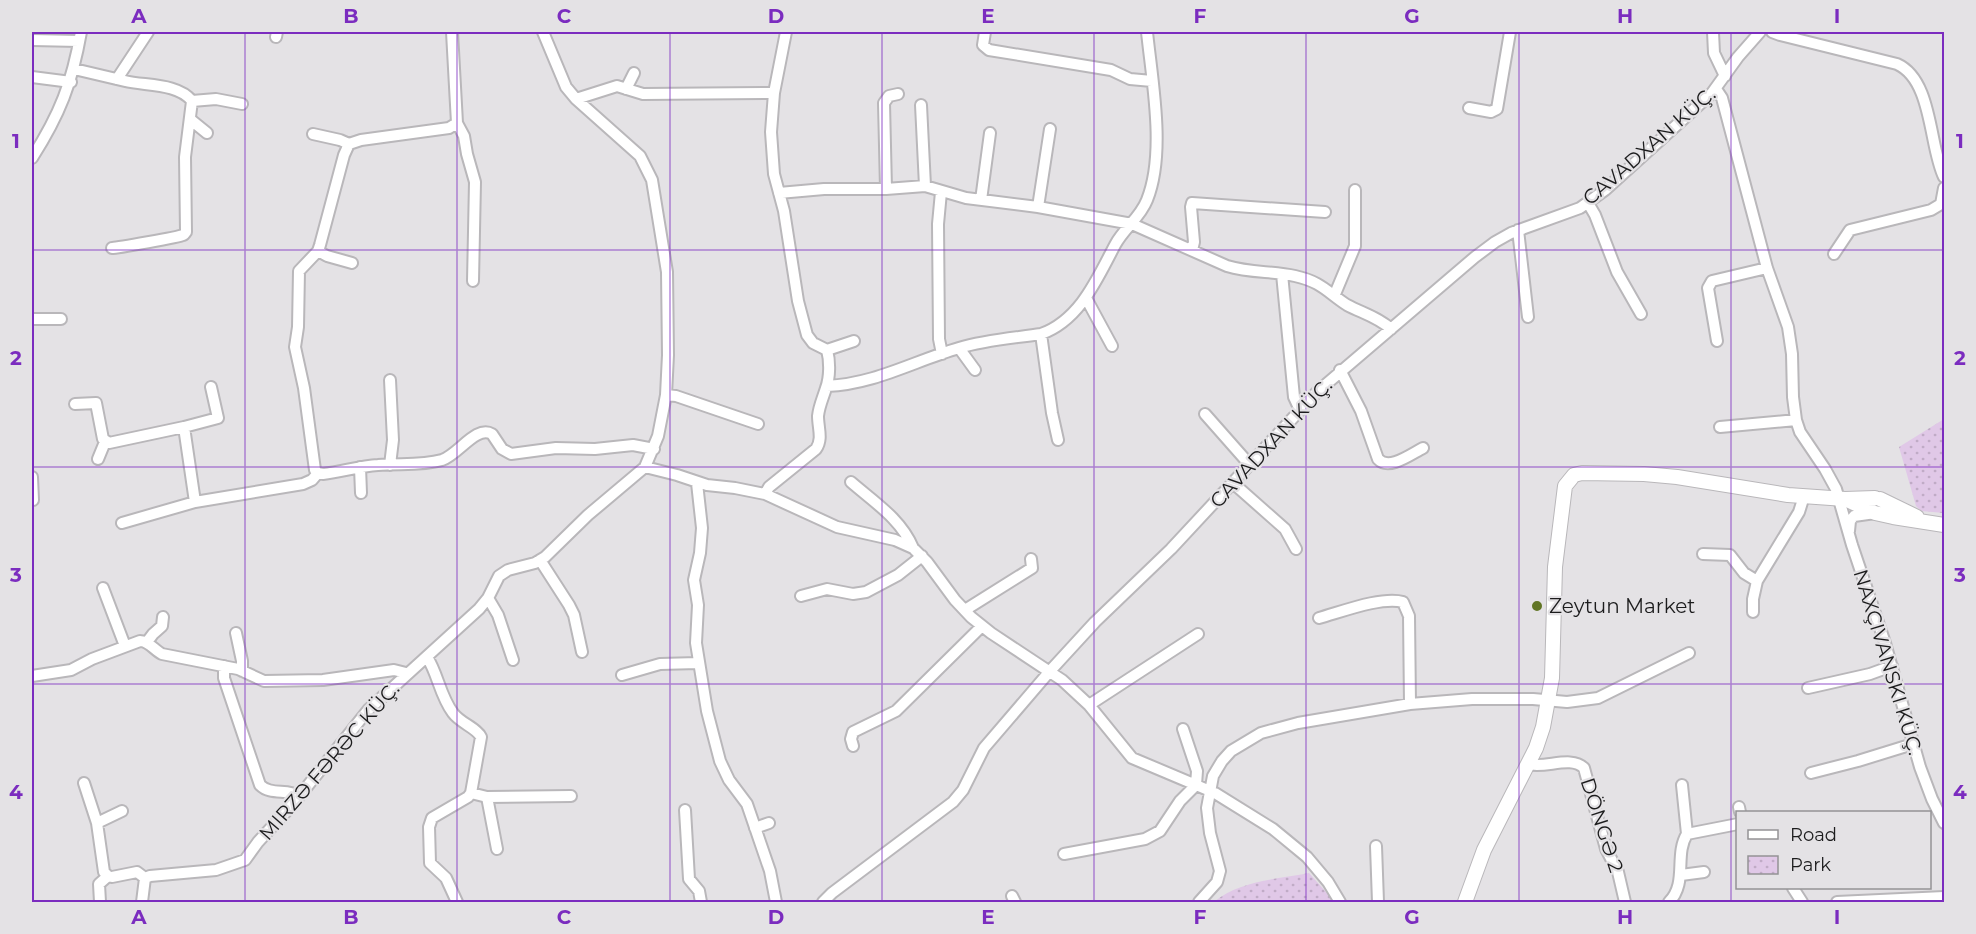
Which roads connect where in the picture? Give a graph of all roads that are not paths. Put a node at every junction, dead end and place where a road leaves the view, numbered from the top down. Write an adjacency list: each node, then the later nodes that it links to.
1 (148, 32): 17 (street)
2 (452, 32): 30 (street)
3 (543, 32): 24 (street)
4 (786, 32): 22 (street)
5 (985, 32): 18 (street)
6 (1147, 32): 18 (street)
7 (1510, 32): 28 (street)
8 (1713, 32): 15 (street)
9 (1760, 32): 15 (street, CAVADXAN KÜÇ.)
10 (1772, 32): 37 (street)
11 (80, 36): 12 (street); 13 (street)
12 (32, 40)
13 (74, 69): 17 (street); 19 (street)
14 (634, 72): 20 (street)
15 (1725, 76): 21 (street, CAVADXAN KÜÇ.)
16 (32, 77): 19 (street)
17 (117, 79): 25 (street)
18 (1152, 81): 48 (street)
19 (70, 82): 36 (street)
20 (626, 89): 22 (street); 24 (street)
21 (1716, 89): 45 (street, CAVADXAN KÜÇ.); 55 (street)
22 (774, 93): 43 (street)
23 (898, 94): 40 (street)
24 (576, 99): 77 (street)
25 (192, 100): 26 (street); 29 (street)
26 (243, 104)
27 (921, 105): 38 (street)
28 (1469, 108)
29 (191, 120): 32 (street); 50 (street)
30 (457, 123): 35 (street); 57 (street)
31 (1050, 129): 46 (street)
32 (207, 133)
33 (990, 133): 44 (street)
34 (313, 134): 35 (street)
35 (348, 144): 52 (street)
36 (32, 158)
37 (1944, 177)
38 (925, 186): 40 (street); 42 (street)
39 (1944, 188): 53 (street)
40 (886, 189): 43 (street)
41 (1355, 190): 58 (street)
42 (941, 192): 44 (street); 71 (street)
43 (779, 193): 70 (street)
44 (981, 200): 46 (street)
45 (1588, 203): 49 (street, CAVADXAN KÜÇ.); 60 (street)
46 (1038, 207): 48 (street)
47 (1325, 212): 51 (street)
48 (1132, 224): 51 (street); 59 (street)
49 (1518, 230): 61 (street); 64 (street, CAVADXAN KÜÇ.)
50 (112, 248)
51 (1192, 250): 56 (street)
52 (318, 251): 54 (street); 94 (street)
53 (1834, 254)
54 (352, 263)
55 (1767, 268): 67 (street); 81 (street)
56 (1282, 274): 58 (street); 79 (street)
57 (473, 281)
58 (1335, 294): 64 (street)
59 (1086, 297): 65 (street); 68 (street)
60 (1641, 314)
61 (1528, 317)
62 (32, 319): 63 (street)
63 (61, 319)
64 (1391, 329): 73 (street, CAVADXAN KÜÇ.)
65 (1041, 334): 69 (street); 85 (street)
66 (854, 341): 70 (street)
67 (1717, 341)
68 (1112, 346)
69 (959, 348): 71 (street); 72 (street)
70 (827, 350): 75 (street)
71 (942, 354): 75 (street)
72 (975, 370)
73 (1340, 370): 79 (street, CAVADXAN KÜÇ.); 87 (street)
74 (390, 380): 90 (street)
75 (827, 386): 100 (street)
76 (211, 387): 83 (street)
77 (666, 395): 82 (street); 88 (street)
78 (75, 404): 86 (street)
79 (1300, 410): 91 (street, CAVADXAN KÜÇ.)
80 (1205, 414): 91 (street)
81 (1796, 420): 84 (street); 102 (street)
82 (758, 424)
83 (184, 427): 86 (street); 104 (street)
84 (1720, 427)
85 (1058, 440)
86 (105, 442): 89 (street)
87 (1423, 448)
88 (654, 449): 90 (street); 93 (street)
89 (98, 459)
90 (390, 465): 92 (street)
91 (1250, 465): 98 (street, CAVADXAN KÜÇ.)
92 (360, 467): 94 (street); 99 (street)
93 (645, 468): 97 (street); 114 (street, MIRZƏ FƏRƏC KÜÇ.)
94 (318, 473): 104 (street)
95 (32, 477): 103 (street)
96 (851, 482): 109 (street)
97 (697, 483): 100 (street); 132 (street)
98 (1233, 483): 110 (street); 136 (street, CAVADXAN KÜÇ.)
99 (361, 493)
100 (765, 494): 109 (street)
101 (1804, 496): 102 (street); 115 (street); 141 (street)
102 (1842, 498): 105 (street); 108 (street)
103 (33, 500)
104 (195, 502): 106 (street)
105 (1876, 505): 107 (street); 108 (street)
106 (122, 523)
107 (1944, 525)
108 (1849, 534): 134 (street)
109 (913, 548): 112 (street)
110 (1296, 549)
111 (1703, 554): 115 (street)
112 (922, 556): 117 (street); 119 (street)
113 (1031, 559): 119 (street)
114 (540, 560): 118 (street, MIRZƏ FƏRƏC KÜÇ.); 128 (street)
115 (1757, 581): 120 (street)
116 (103, 588): 127 (street)
117 (801, 596)
118 (488, 598): 130 (street, MIRZƏ FƏRƏC KÜÇ.); 131 (street)
119 (964, 610): 123 (street)
120 (1752, 612)
121 (163, 617): 126 (street)
122 (1319, 618): 142 (street)
123 (982, 626): 136 (street); 146 (street)
124 (236, 633): 135 (street)
125 (1198, 634): 143 (street)
126 (147, 642): 127 (street); 133 (street)
127 (126, 646): 139 (street)
128 (582, 652)
129 (1689, 653): 141 (street)
130 (427, 657): 137 (street, MIRZƏ FƏRƏC KÜÇ.); 153 (street)
131 (513, 660)
132 (698, 663): 138 (street); 164 (street)
133 (224, 666): 135 (street); 154 (street)
134 (1892, 666): 140 (street); 145 (street)
135 (242, 671): 137 (street)
136 (1050, 671): 143 (street); 182 (street, CAVADXAN KÜÇ.)
137 (406, 673): 154 (street, MIRZƏ FƏRƏC KÜÇ.)
138 (622, 675)
139 (32, 676)
140 (1808, 688)
141 (1548, 701): 142 (street); 147 (street)
142 (1410, 704): 152 (street)
143 (1089, 705): 150 (street)
144 (1183, 729): 150 (street)
145 (1913, 744): 148 (street); 159 (street)
146 (853, 746)
147 (1528, 764): 175 (street, DÖNGƏ 2); 186 (street)
148 (1810, 773)
149 (84, 783): 160 (street)
150 (1196, 785): 152 (street); 168 (street)
151 (1682, 785): 165 (street)
152 (1209, 790): 183 (street); 184 (street)
153 (471, 794): 156 (street); 179 (street)
154 (299, 796): 172 (street, MIRZƏ FƏRƏC KÜÇ.)
155 (571, 796): 156 (street)
156 (487, 797): 167 (street)
157 (685, 810): 180 (street)
158 (122, 811): 160 (street)
159 (1937, 813): 162 (street)
160 (97, 823): 171 (street)
161 (769, 823): 164 (street)
162 (1944, 823)
163 (1736, 824): 165 (street)
164 (755, 828): 181 (street)
165 (1687, 834): 170 (street)
166 (1376, 846): 185 (street)
167 (497, 849)
168 (1064, 854)
169 (1704, 872): 170 (street)
170 (1681, 875): 176 (street)
171 (108, 876): 172 (street, MIRZƏ FƏRƏC KÜÇ.); 177 (street)
172 (145, 878): 178 (street)
173 (1794, 889): 187 (street)
174 (1944, 897): 188 (street)
175 (1622, 901)
176 (1674, 901)
177 (100, 903)
178 (142, 903)
179 (456, 903)
180 (701, 903)
181 (776, 903)
182 (823, 903)
183 (1199, 903)
184 (1340, 903)
185 (1378, 903)
186 (1465, 903)
187 (1802, 903)
188 (1837, 903)

